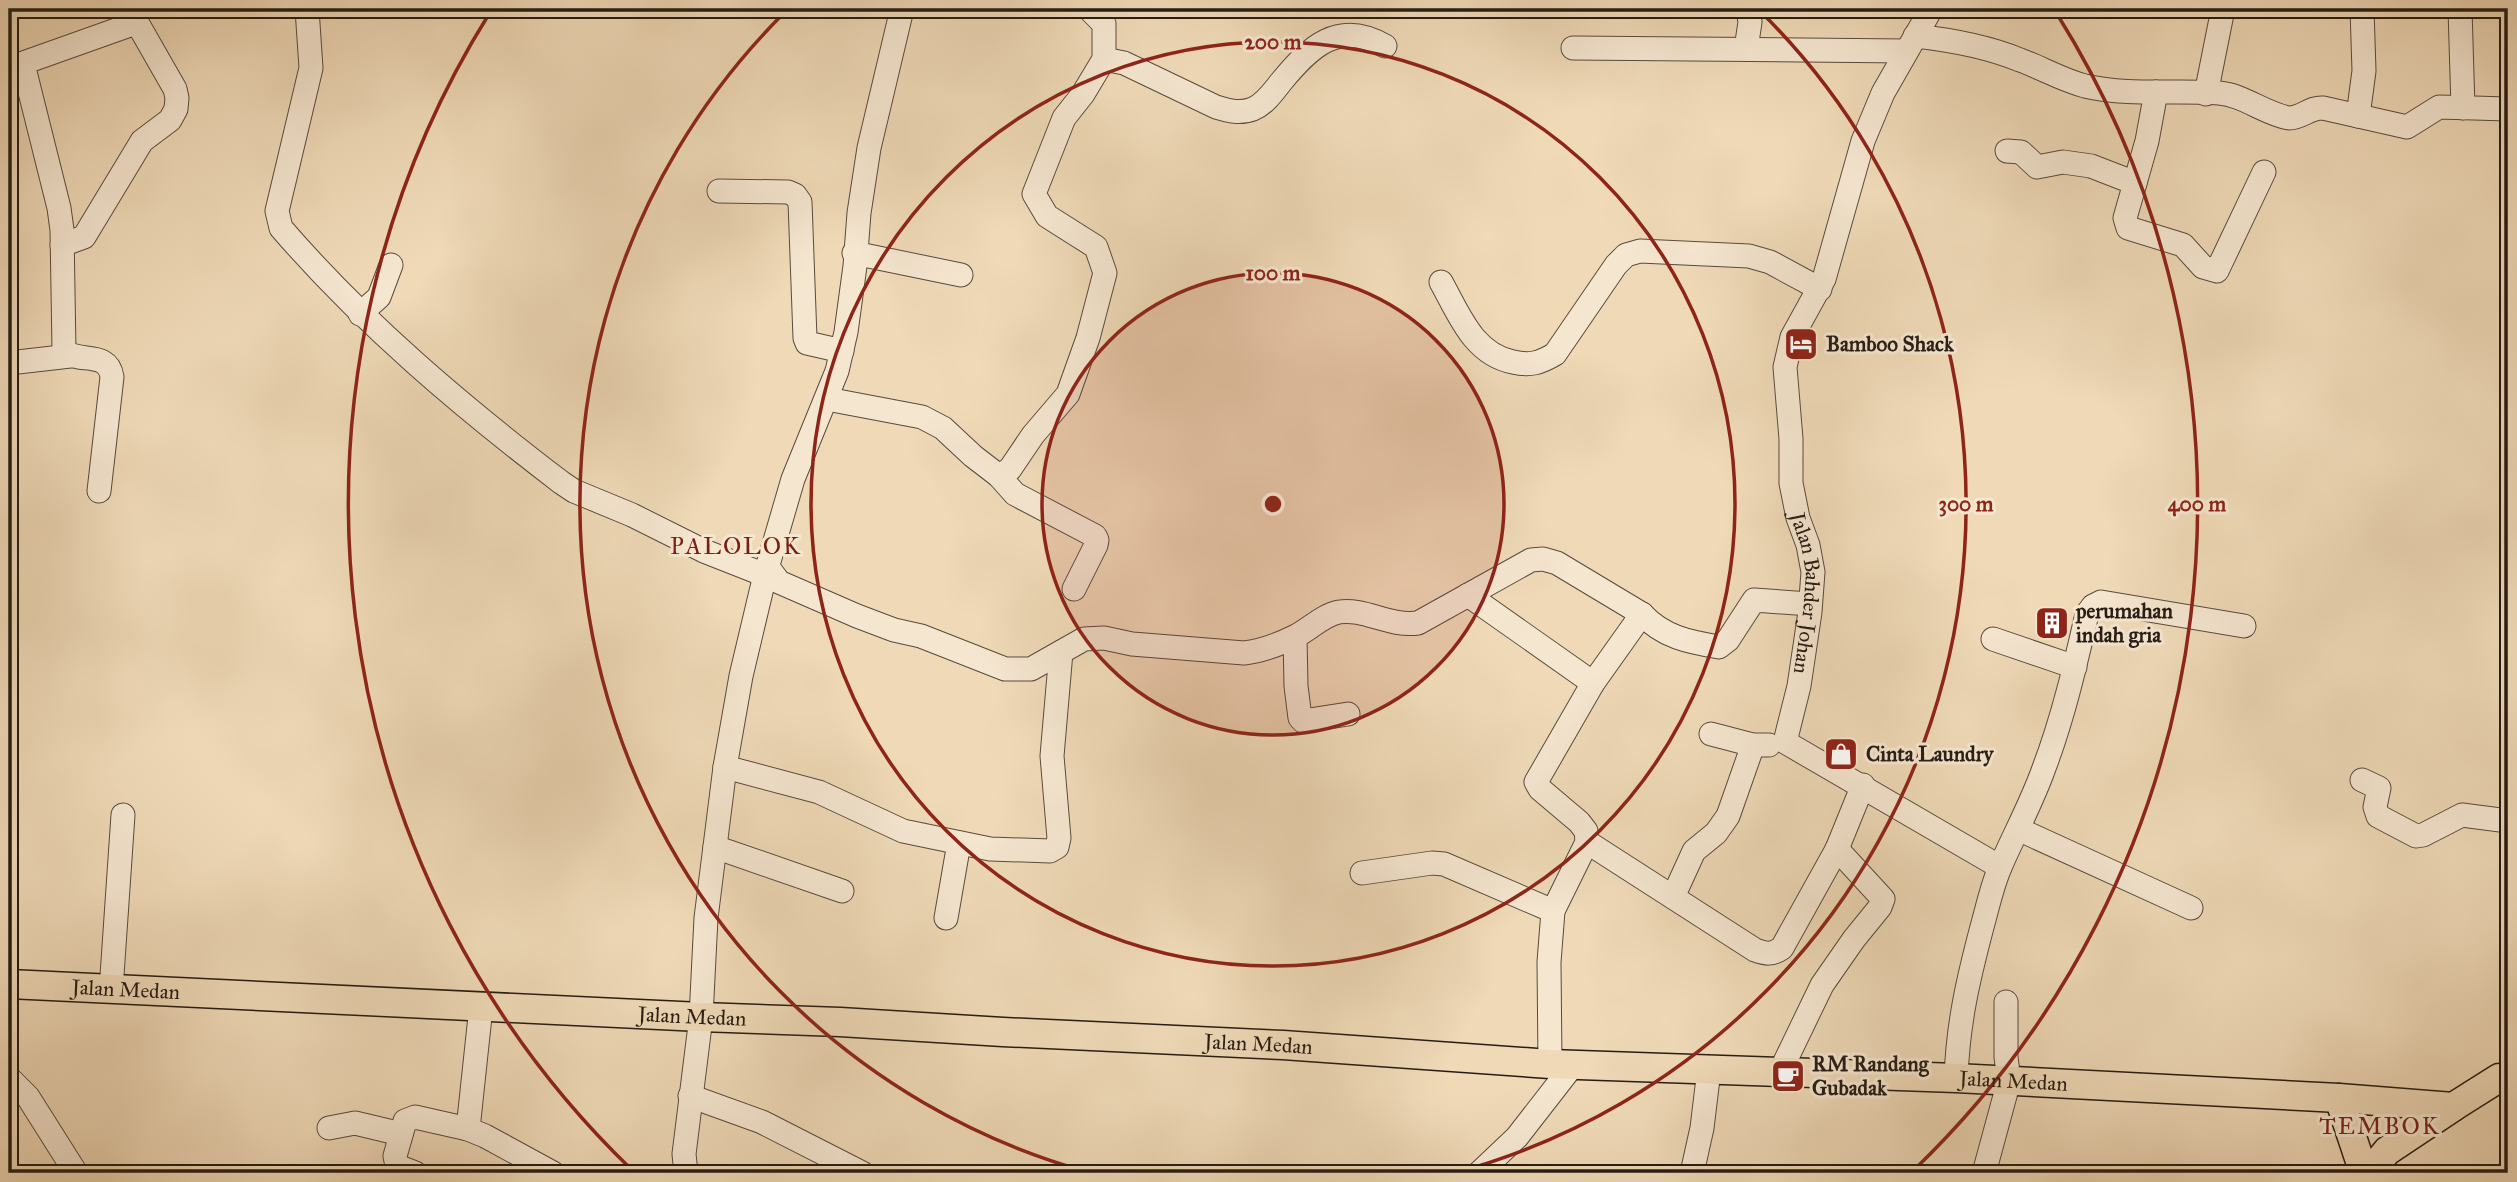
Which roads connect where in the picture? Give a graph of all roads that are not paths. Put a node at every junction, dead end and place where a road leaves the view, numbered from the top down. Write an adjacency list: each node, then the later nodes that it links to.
1 (307, 9): 31 (street)
2 (902, 9): 26 (street)
3 (1089, 9): 14 (street)
4 (1748, 9): 13 (street)
5 (1931, 9): 10 (street, Jalan Bahder Johan)
6 (2222, 9): 16 (street)
7 (2362, 9): 20 (street)
8 (2460, 9): 18 (street)
9 (135, 14): 15 (street); 25 (street)
10 (1910, 44): 13 (street); 17 (street); 30 (street, Jalan Bahder Johan)
11 (1385, 46): 14 (street)
12 (1573, 48): 13 (street)
13 (1746, 49)
14 (1104, 59): 36 (street)
15 (16, 66): 25 (street)
16 (2206, 94): 17 (street); 20 (street)
17 (2155, 98): 23 (street)
18 (2463, 108): 19 (street); 20 (street)
19 (2508, 109)
20 (2358, 116)
21 (2007, 151): 23 (street)
22 (2264, 172): 23 (street)
23 (2135, 183)
24 (719, 191): 32 (street)
25 (62, 245): 33 (street)
26 (855, 253): 28 (street); 32 (street)
27 (391, 265): 31 (street)
28 (961, 275)
29 (1441, 282): 30 (street)
30 (1820, 289): 41 (street, Jalan Bahder Johan)
31 (360, 314): 38 (street)
32 (842, 351): 35 (street)
33 (70, 356): 34 (street); 37 (street)
34 (9, 363)
35 (827, 399): 36 (street); 38 (street)
36 (999, 476): 39 (street)
37 (99, 491)
38 (766, 570): 46 (street); 53 (street)
39 (1074, 589)
40 (1468, 595): 42 (street); 44 (street); 48 (street)
41 (1810, 604): 42 (street); 51 (street, Jalan Bahder Johan)
42 (1642, 614): 48 (street)
43 (2244, 626): 47 (street)
44 (1295, 637): 46 (street); 49 (street)
45 (1993, 639): 47 (street)
46 (1061, 652): 60 (street)
47 (2075, 667): 58 (street)
48 (1593, 683): 59 (street)
49 (1348, 714)
50 (1711, 734): 52 (street)
51 (1785, 742): 52 (street); 55 (street)
52 (1753, 745): 66 (street)
53 (725, 767): 60 (street); 61 (street)
54 (2362, 780): 57 (street)
55 (1863, 785): 62 (street); 63 (street)
56 (123, 815): 71 (street)
57 (2508, 821)
58 (2018, 829): 63 (street); 67 (street)
59 (1587, 842): 66 (street); 68 (street)
60 (959, 843): 69 (street)
61 (715, 847): 65 (street); 74 (street)
62 (1838, 849): 66 (street); 78 (street)
63 (2000, 867): 80 (street)
64 (1362, 873): 68 (street)
65 (842, 891)
66 (1673, 897)
67 (2191, 908)
68 (1553, 911): 75 (street)
69 (946, 918)
70 (9, 984): 71 (main road, Jalan Medan)
71 (111, 990): 73 (main road, Jalan Medan)
72 (2006, 1002): 81 (street)
73 (481, 1007): 74 (main road, Jalan Medan); 87 (street)
74 (701, 1017): 75 (main road, Jalan Medan); 82 (street)
75 (1561, 1065): 76 (main road, Jalan Medan); 94 (street)
76 (1709, 1070): 78 (main road, Jalan Medan); 95 (street)
77 (2505, 1071): 85 (main road)
78 (1780, 1072): 80 (main road, Jalan Medan)
79 (9, 1078): 84 (street); 89 (street)
80 (1956, 1078): 81 (main road, Jalan Medan)
81 (2008, 1081): 83 (main road, Jalan Medan); 96 (street)
82 (690, 1096): 92 (street); 93 (street)
83 (2339, 1098): 85 (main road, Jalan Medan); 97 (main road)
84 (9, 1105)
85 (2453, 1107): 97 (main road)
86 (328, 1128): 88 (street)
87 (468, 1129): 88 (street); 91 (street)
88 (401, 1134): 90 (street)
89 (76, 1173)
90 (415, 1173)
91 (552, 1173)
92 (686, 1173)
93 (862, 1173)
94 (1479, 1173)
95 (1692, 1173)
96 (1984, 1173)
97 (2367, 1173)

